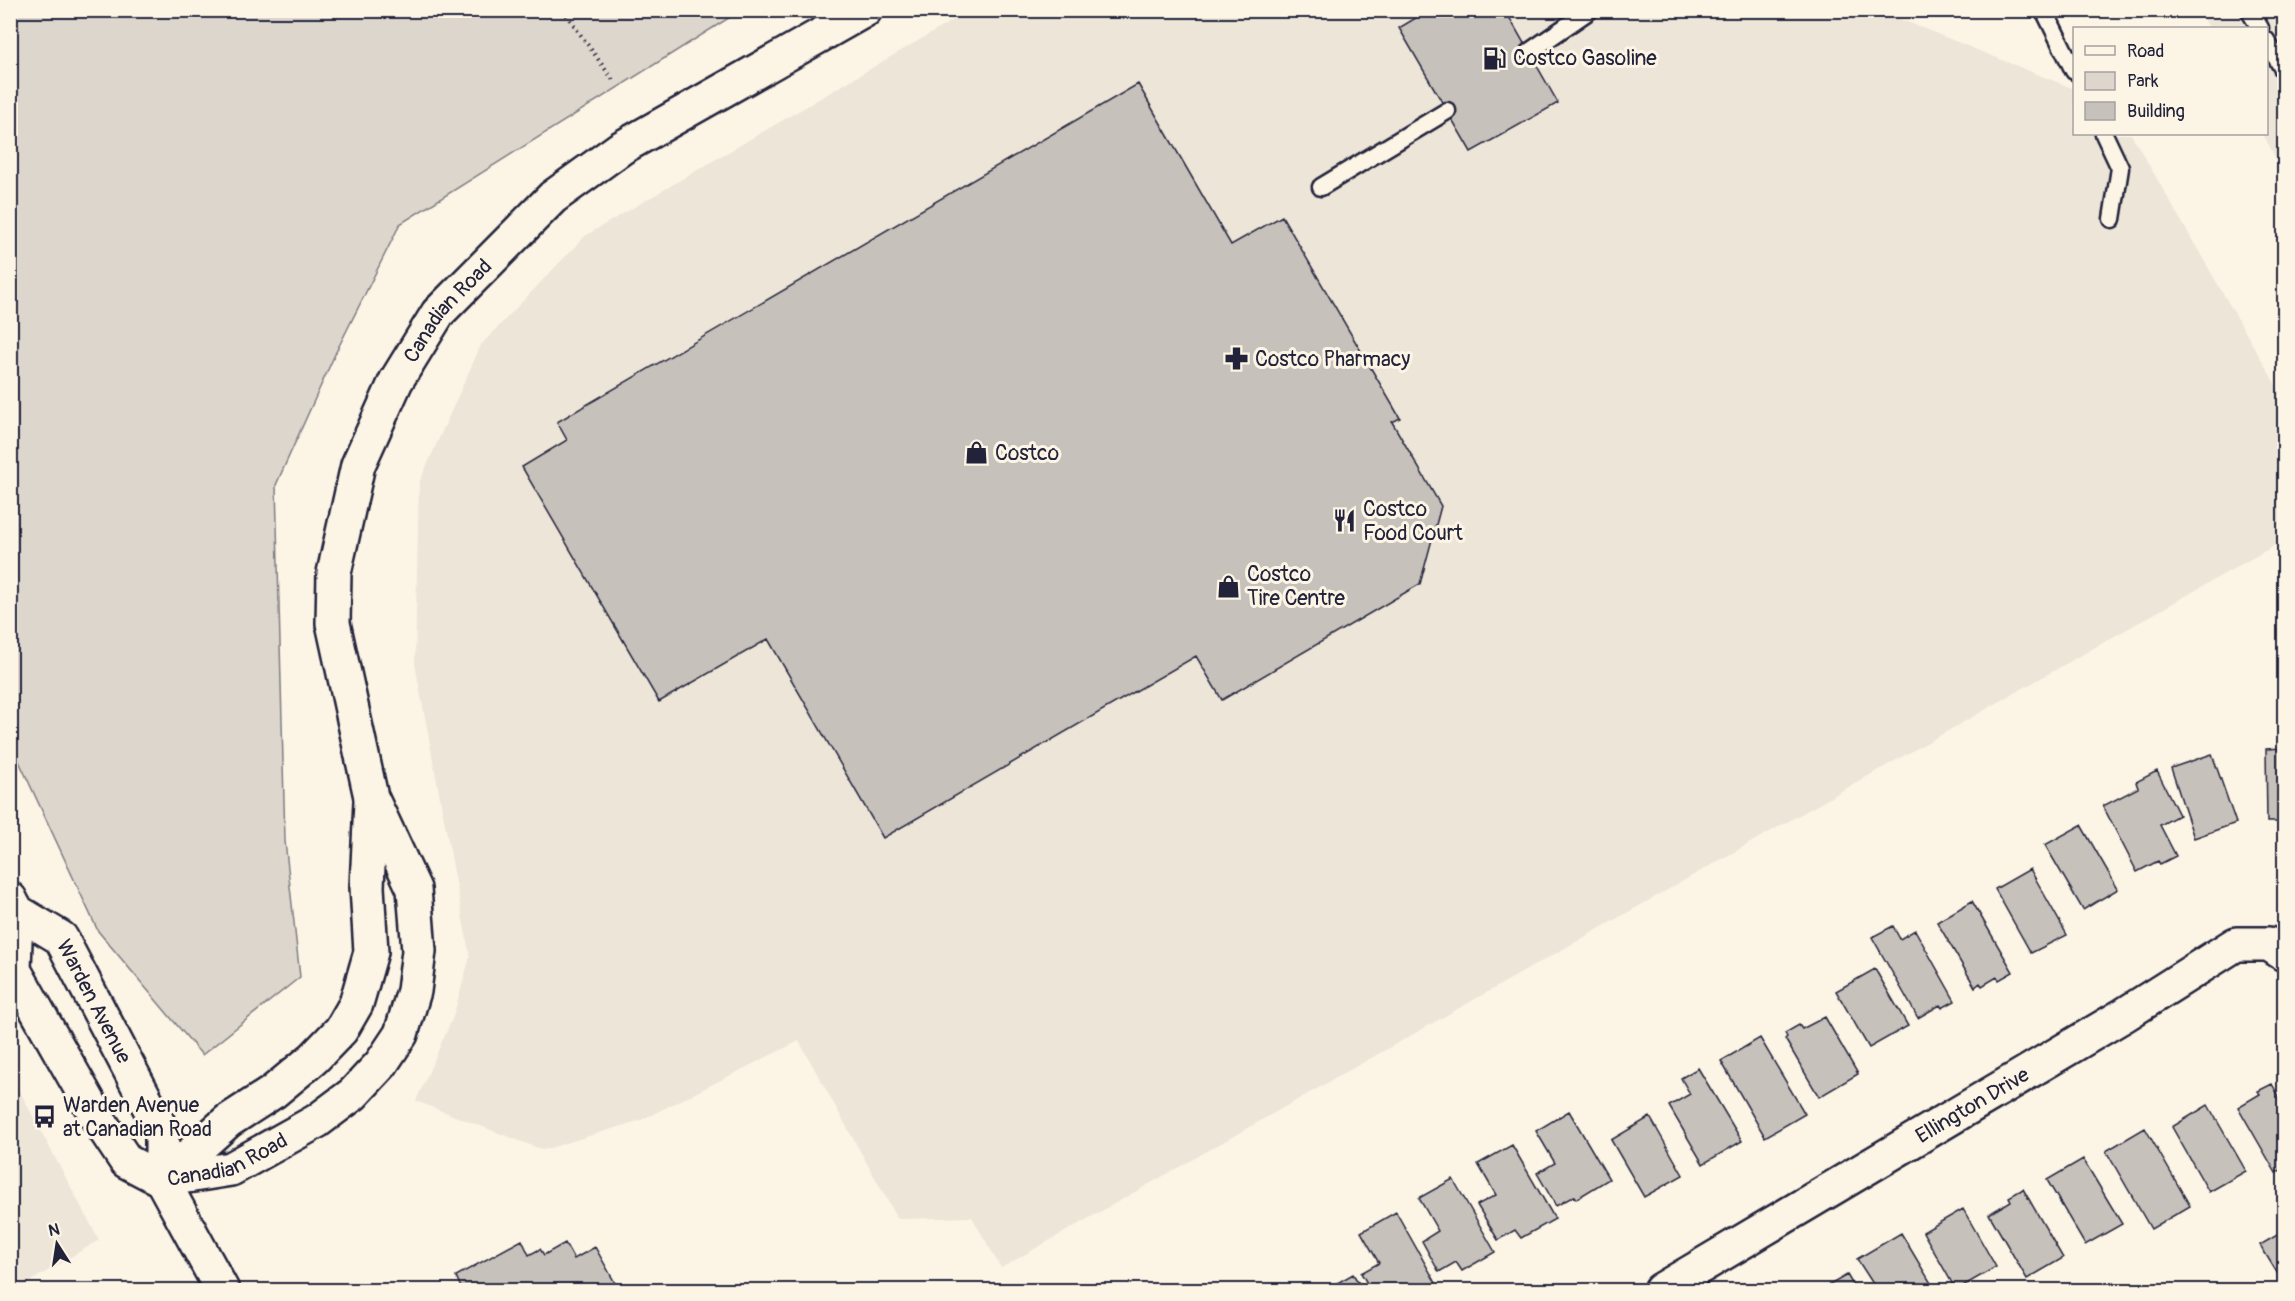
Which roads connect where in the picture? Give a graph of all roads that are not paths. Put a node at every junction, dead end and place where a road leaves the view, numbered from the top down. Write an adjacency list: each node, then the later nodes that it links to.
1 (865, 10): 14 (street, Canadian Road)
2 (1590, 10): 7 (lane)
3 (2044, 10): 8 (lane)
4 (2249, 10): 5 (lane)
5 (2259, 27)
6 (2268, 43): 9 (lane)
7 (1529, 52)
8 (2073, 69)
9 (2284, 71)
10 (1447, 111): 12 (lane)
11 (2104, 135): 13 (lane)
12 (1322, 187)
13 (2112, 219)
14 (371, 797): 17 (street, Canadian Road); 17 (street, Canadian Road)
15 (13, 905): 17 (street, Warden Avenue); 17 (street, Warden Avenue)
16 (2284, 954): 19 (street, Ellington Drive)
17 (162, 1180): 18 (street, Warden Avenue)
18 (222, 1290)
19 (1660, 1290)

